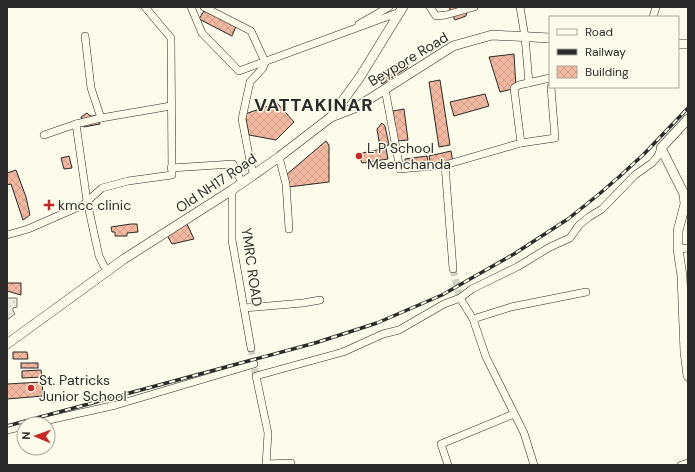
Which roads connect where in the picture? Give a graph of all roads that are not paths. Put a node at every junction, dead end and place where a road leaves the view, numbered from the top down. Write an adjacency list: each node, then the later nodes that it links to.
1 (145, 7): 18 (street)
2 (191, 7): 13 (street)
3 (204, 7): 13 (street)
4 (389, 7): 9 (street)
5 (430, 7): 6 (street)
6 (474, 7)
7 (520, 7): 11 (street)
8 (402, 10): 9 (street); 19 (main road, Old NH17 Road)
9 (340, 35): 13 (street)
10 (85, 36): 20 (street)
11 (525, 37): 12 (main road, Beypore Road); 15 (street); 17 (main road, Beypore Road)
12 (549, 38)
13 (265, 62): 29 (street)
14 (549, 78): 15 (street)
15 (529, 83): 24 (street)
16 (551, 88): 24 (street)
17 (385, 89): 19 (main road, Beypore Road); 27 (street)
18 (172, 106): 20 (street); 28 (street)
19 (331, 117): 26 (main road, Old NH17 Road)
20 (101, 118): 22 (street)
21 (688, 119): 25 (main road)
22 (76, 124): 23 (street); 32 (street)
23 (44, 135)
24 (522, 143): 27 (street)
25 (661, 148): 36 (main road); 41 (street)
26 (279, 157): 29 (main road, Old NH17 Road); 33 (street)
27 (445, 165): 37 (street)
28 (172, 168): 30 (street); 32 (street)
29 (254, 174): 30 (main road, Old NH17 Road)
30 (242, 183): 31 (main road, Old NH17 Road)
31 (232, 190): 38 (main road, Old NH17 Road); 43 (street, YMRC ROAD)
32 (87, 201): 34 (street); 38 (street)
33 (289, 229)
34 (7, 235)
35 (688, 248): 36 (street)
36 (678, 249): 39 (main road)
37 (453, 269)
38 (107, 272): 45 (main road, Old NH17 Road)
39 (685, 276): 48 (main road)
40 (586, 292): 44 (street)
41 (460, 298): 44 (street); 53 (street)
42 (320, 300): 43 (street)
43 (244, 308): 46 (street, YMRC ROAD)
44 (473, 319): 49 (street)
45 (7, 344)
46 (251, 348)
47 (254, 364): 50 (street)
48 (688, 376)
49 (514, 414): 54 (street); 55 (street)
50 (56, 418)
51 (291, 463): 53 (street)
52 (688, 463): 56 (street)
53 (266, 464)
54 (448, 465)
55 (534, 465)
56 (681, 465)

